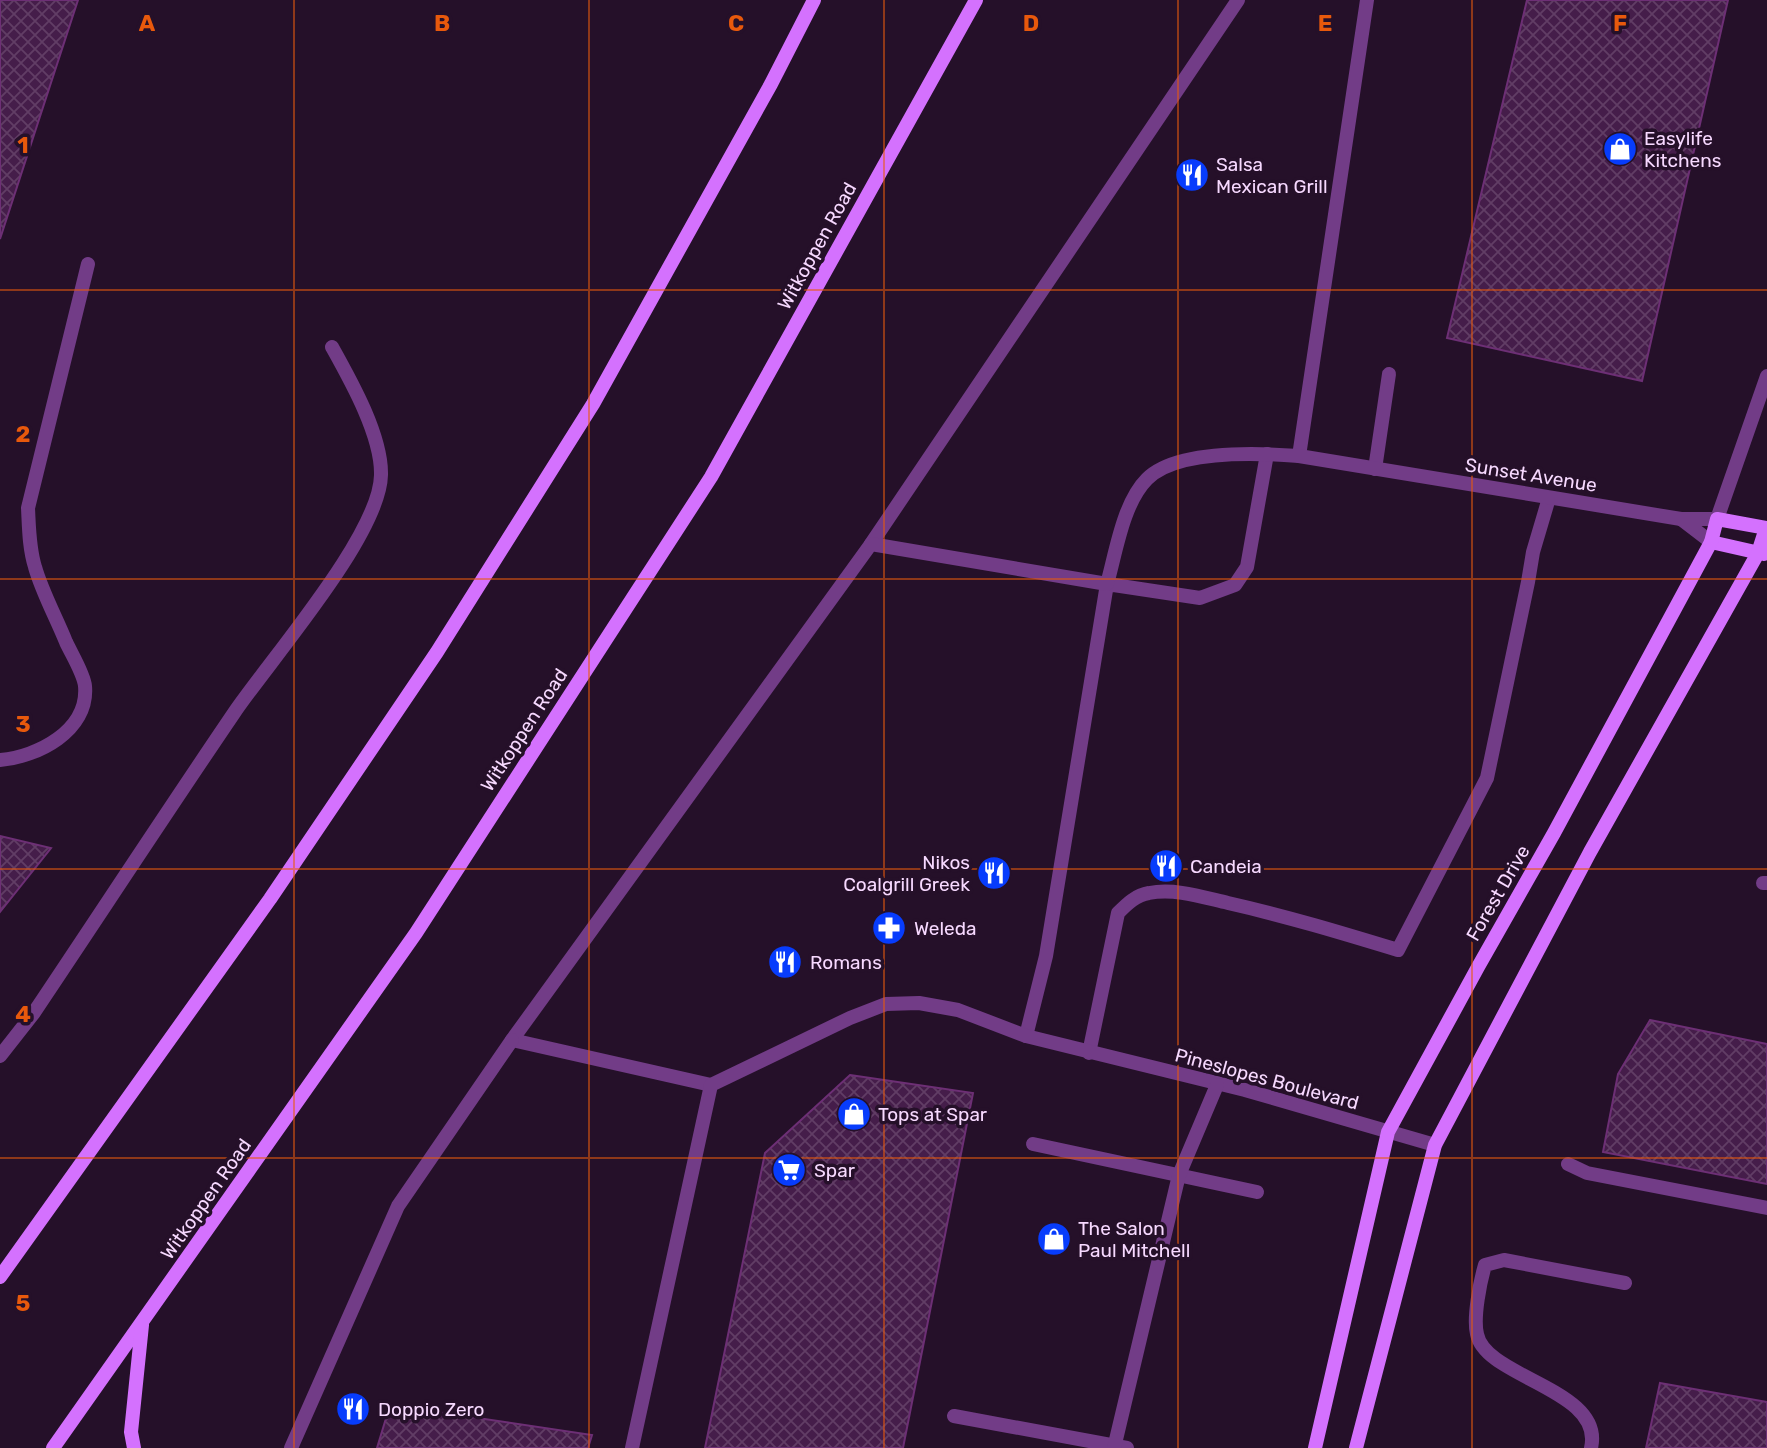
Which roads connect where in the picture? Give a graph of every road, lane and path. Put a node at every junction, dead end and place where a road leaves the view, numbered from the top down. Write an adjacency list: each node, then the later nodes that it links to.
1 (814, 0): 34 (main road)
2 (976, 0): 36 (main road, Witkoppen Road)
3 (1238, 0): 17 (street)
4 (1367, 0): 10 (street)
5 (88, 264): 20 (street)
6 (332, 347): 24 (street)
7 (1389, 374): 11 (street)
8 (1767, 376): 14 (street, Forest Drive)
9 (1267, 454): 10 (street, Sunset Avenue); 19 (street, Sunset Avenue); 19 (street)
10 (1299, 456): 11 (street, Sunset Avenue)
11 (1375, 469): 12 (street, Sunset Avenue)
12 (1549, 498): 13 (street, Sunset Avenue); 23 (street)
13 (1681, 519): 14 (street, Sunset Avenue); 16 (street, Sunset Avenue)
14 (1717, 519): 15 (main road, Sunset Avenue); 16 (main road, Forest Drive)
15 (1767, 527): 18 (main road)
16 (1711, 542): 18 (main road, Sunset Avenue); 27 (main road, Forest Drive)
17 (872, 544): 19 (street); 22 (street)
18 (1763, 554): 29 (main road)
19 (1107, 584): 21 (street, Sunset Avenue)
20 (0, 760)
21 (1026, 1036): 23 (street, Pineslopes Boulevard); 26 (street, Pineslopes Boulevard)
22 (512, 1040): 26 (street); 41 (street)
23 (1089, 1053): 25 (street, Pineslopes Boulevard)
24 (0, 1056)
25 (1217, 1084): 27 (street, Pineslopes Boulevard); 31 (street)
26 (711, 1086): 42 (street)
27 (1388, 1132): 29 (street, Pineslopes Boulevard); 43 (main road, Forest Drive)
28 (1033, 1144): 31 (street)
29 (1435, 1145): 44 (main road)
30 (1568, 1164): 33 (street)
31 (1179, 1175): 32 (street); 38 (street)
32 (1257, 1192)
33 (1767, 1208)
34 (0, 1277)
35 (1625, 1283): 45 (street)
36 (142, 1324): 39 (main road, Witkoppen Road); 40 (main road)
37 (954, 1416): 38 (street)
38 (1118, 1447)
39 (53, 1448)
40 (134, 1448)
41 (291, 1448)
42 (632, 1448)
43 (1315, 1448)
44 (1356, 1448)
45 (1591, 1448)

